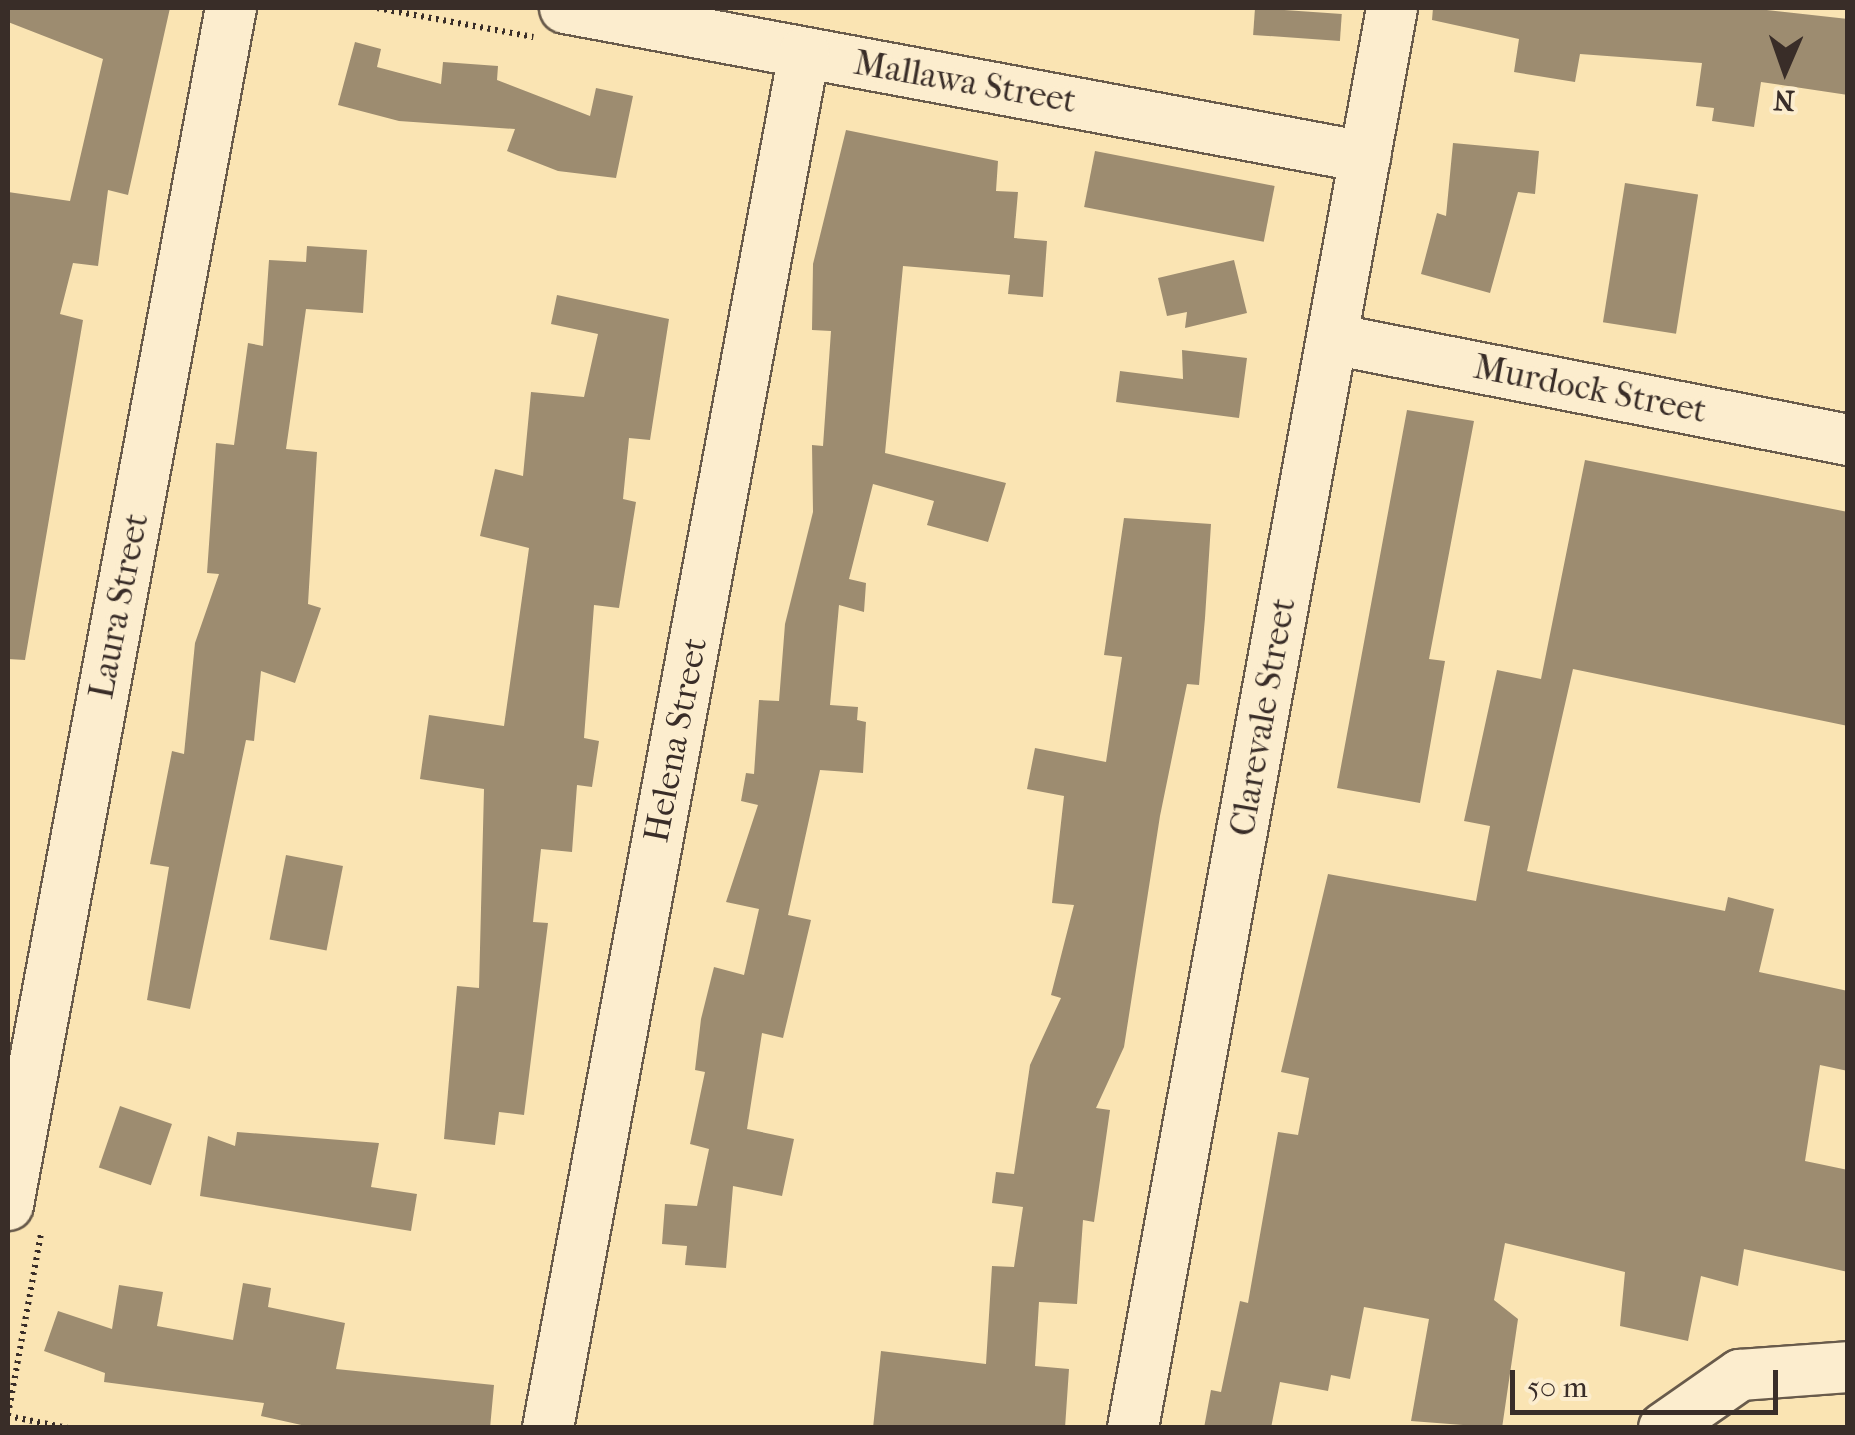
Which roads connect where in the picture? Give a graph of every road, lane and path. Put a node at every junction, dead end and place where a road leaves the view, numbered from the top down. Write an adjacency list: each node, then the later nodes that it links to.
1 (231, 8): 8 (street, Laura Street)
2 (565, 8): 4 (street, Mallawa Street)
3 (1392, 8): 5 (street, Clarevale Street)
4 (804, 52): 5 (street, Mallawa Street); 12 (street, Helena Street)
5 (1365, 157): 6 (street, Clarevale Street)
6 (1332, 339): 7 (street, Murdock Street); 13 (street, Clarevale Street)
7 (1848, 440)
8 (8, 1204)
9 (1843, 1366): 14 (street)
10 (8, 1416): 11 (path)
11 (68, 1428)
12 (548, 1428)
13 (1133, 1428)
14 (1664, 1428)

